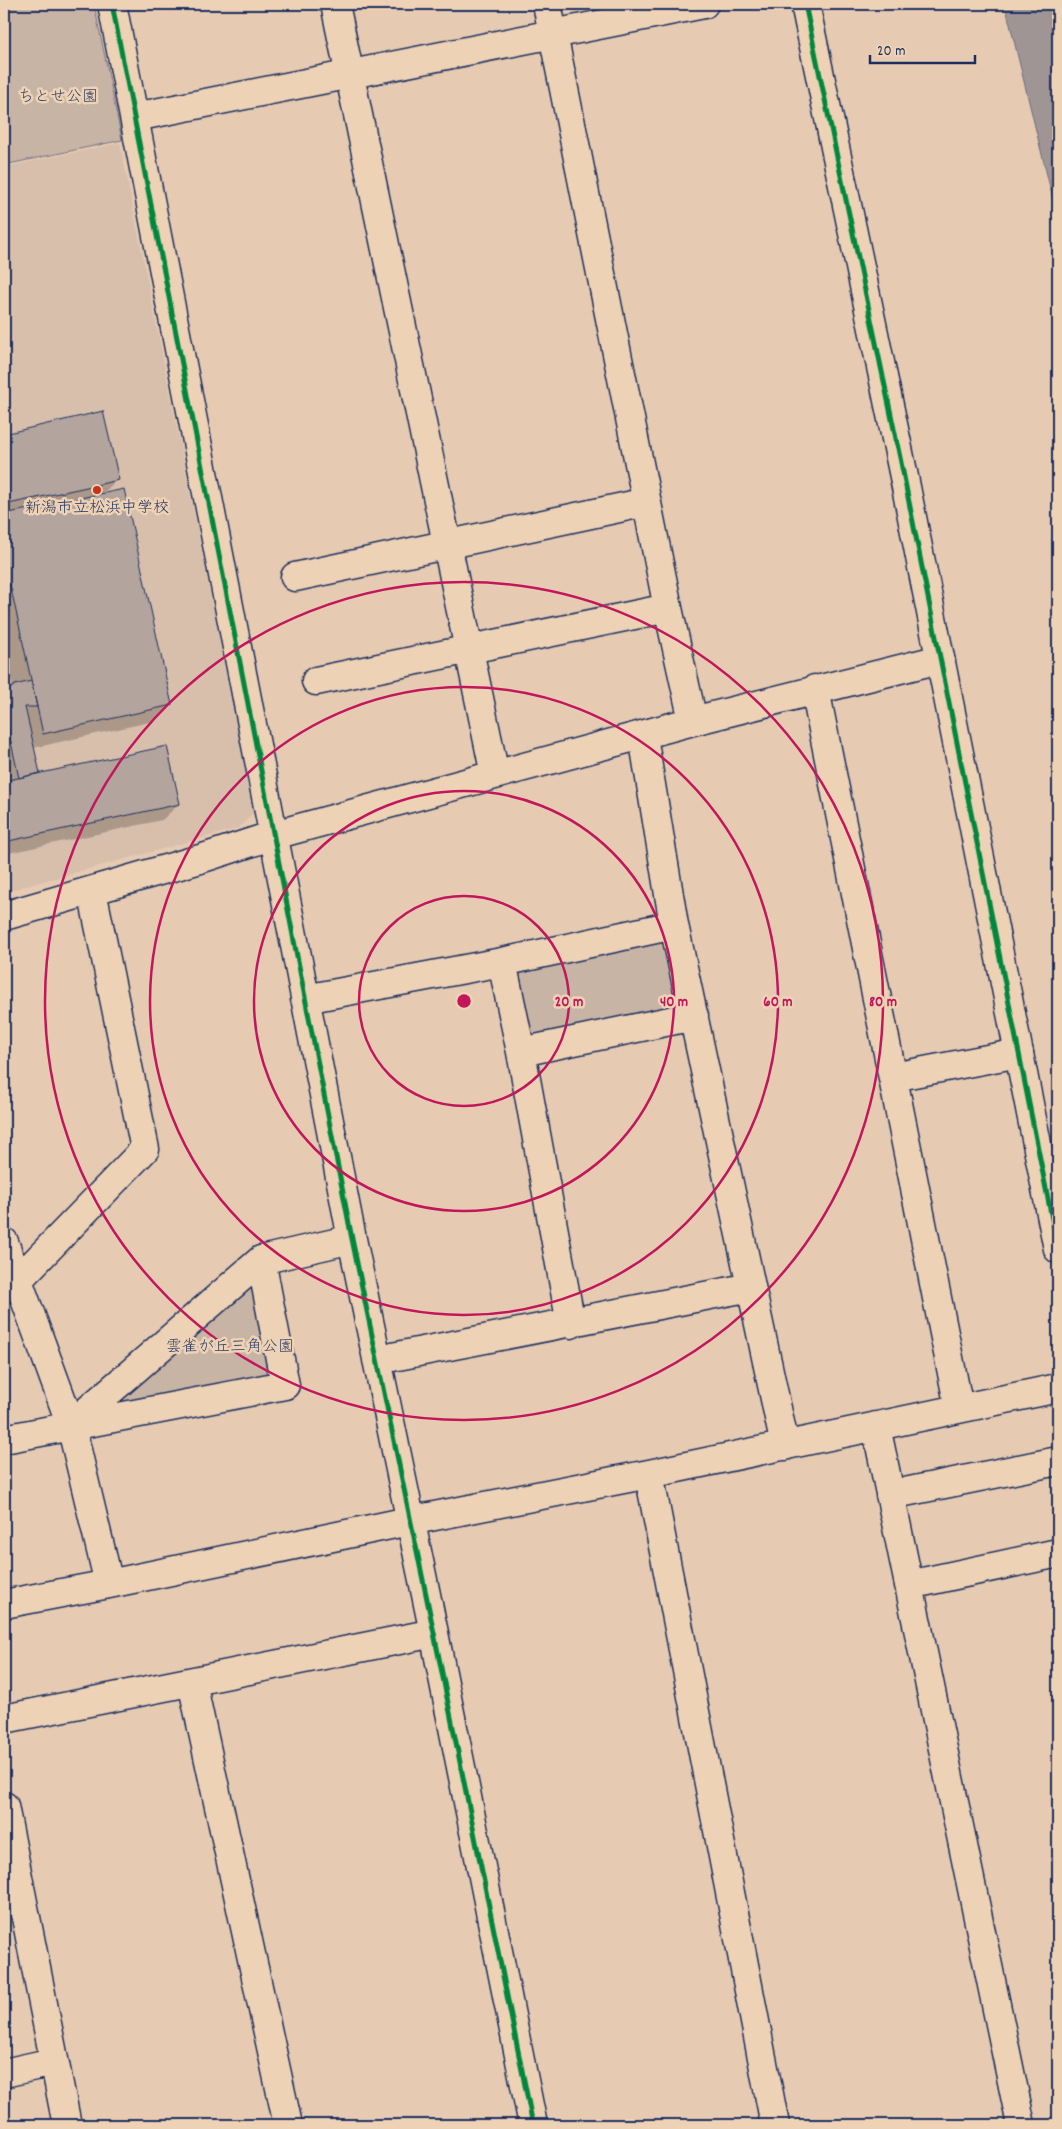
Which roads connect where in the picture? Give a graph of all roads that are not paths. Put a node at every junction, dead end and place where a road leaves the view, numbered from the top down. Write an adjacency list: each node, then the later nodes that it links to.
1 (112, 4): 8 (street)
2 (335, 4): 7 (street)
3 (547, 4): 6 (street)
4 (704, 4): 6 (street)
5 (805, 4): 14 (street)
6 (553, 34): 7 (street); 9 (street)
7 (350, 74): 8 (street); 10 (street)
8 (135, 117): 20 (street)
9 (647, 502): 10 (street); 12 (street)
10 (448, 545): 11 (street); 13 (street)
11 (295, 577)
12 (668, 608): 13 (street); 17 (street)
13 (468, 648): 15 (street); 19 (street)
14 (940, 659): 16 (street); 28 (street)
15 (316, 681)
16 (815, 689): 17 (street); 29 (street)
17 (693, 721): 18 (street)
18 (642, 736): 19 (street); 23 (street)
19 (495, 776): 20 (street)
20 (274, 835): 21 (street); 25 (street)
21 (92, 891): 22 (street); 34 (street)
22 (4, 916)
23 (674, 925): 24 (street); 26 (street)
24 (502, 962): 25 (street); 27 (street)
25 (305, 999): 30 (street)
26 (694, 1016): 27 (street); 35 (street)
27 (521, 1052): 36 (street)
28 (1019, 1053): 29 (street); 32 (street)
29 (893, 1077): 39 (street)
30 (352, 1239): 33 (street); 37 (street)
31 (4, 1242): 34 (street)
32 (1058, 1249)
33 (261, 1260): 40 (street); 40 (street)
34 (11, 1282): 40 (street)
35 (751, 1287): 36 (street); 43 (street)
36 (571, 1324): 37 (street)
37 (377, 1360): 47 (street)
38 (1058, 1388): 39 (street)
39 (959, 1408): 41 (street)
40 (71, 1425): 42 (street); 49 (street)
41 (876, 1426): 43 (street); 46 (street)
42 (4, 1439)
43 (785, 1446): 45 (street)
44 (1058, 1461): 46 (street)
45 (650, 1474): 47 (street); 62 (street)
46 (890, 1495): 50 (street)
47 (409, 1521): 49 (street); 52 (street)
48 (1058, 1553): 50 (street)
49 (109, 1584): 51 (street)
50 (909, 1585): 63 (street)
51 (4, 1604)
52 (434, 1633): 53 (street); 61 (street)
53 (192, 1682): 54 (street); 60 (street)
54 (4, 1720)
55 (4, 1806): 56 (street)
56 (12, 1899): 57 (street)
57 (53, 2062): 58 (street); 59 (street)
58 (4, 2073)
59 (67, 2125)
60 (288, 2125)
61 (532, 2125)
62 (775, 2125)
63 (1021, 2125)

